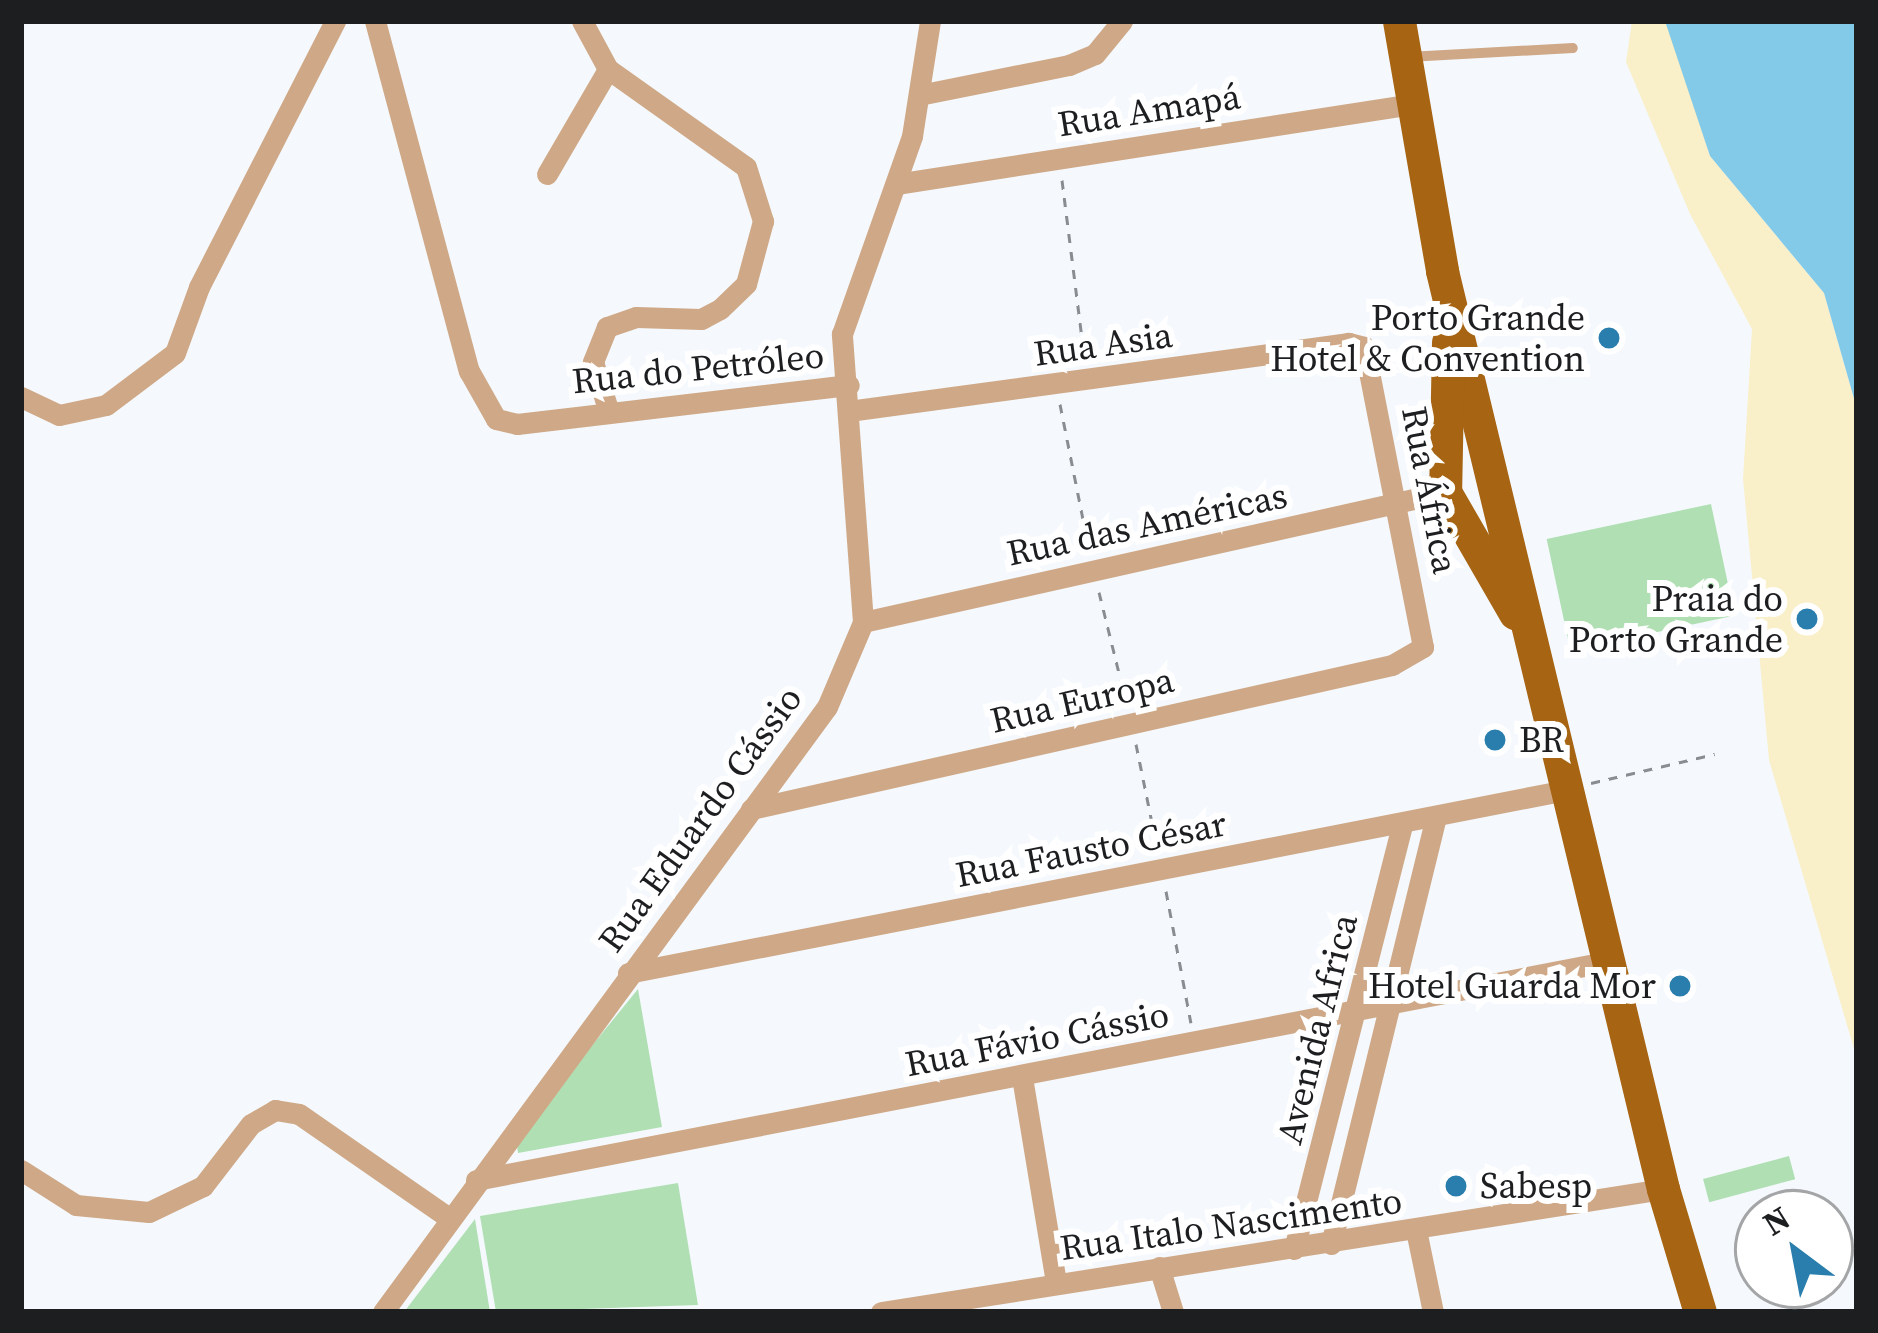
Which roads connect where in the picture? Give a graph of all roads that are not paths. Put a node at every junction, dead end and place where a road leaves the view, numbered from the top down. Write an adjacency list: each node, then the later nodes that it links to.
1 (335, 21): 17 (street)
2 (375, 21): 18 (street, Rua do Petróleo)
3 (582, 21): 9 (street)
4 (930, 21): 10 (street, Rua Eduardo Cássio)
5 (1122, 21): 10 (street)
6 (1400, 21): 8 (main road)
7 (1573, 48): 8 (lane)
8 (1405, 58): 11 (main road)
9 (608, 69): 12 (street); 18 (street)
10 (919, 95): 13 (street, Rua Eduardo Cássio)
11 (1412, 104): 13 (street, Rua Amapá); 14 (main road)
12 (547, 174)
13 (896, 184): 16 (street, Rua Eduardo Cássio)
14 (1442, 271): 20 (main road); 21 (main road)
15 (1364, 347): 19 (street, Rua Asia); 22 (street, Rua África)
16 (848, 385): 18 (street, Rua do Petróleo); 19 (street, Rua Eduardo Cássio)
17 (21, 397)
18 (608, 409)
19 (849, 410): 23 (street, Rua Eduardo Cássio)
20 (1494, 477): 21 (main road); 24 (main road)
21 (1447, 491): 22 (street, Rua das Américas); 24 (main road)
22 (1399, 505): 23 (street, Rua das Américas); 25 (street, Rua África)
23 (863, 622): 27 (street, Rua Eduardo Cássio)
24 (1530, 641): 26 (main road)
25 (1423, 647): 27 (street, Rua Europa)
26 (1566, 790): 28 (street, Rua Fausto César); 30 (main road)
27 (752, 809): 31 (street, Rua Eduardo Cássio)
28 (1436, 818): 29 (street, Rua Fausto César); 32 (street, Avenida Africa)
29 (1402, 824): 31 (street, Rua Fausto César); 33 (street, Avenida Africa)
30 (1610, 961): 32 (street, Rua Fávio Cássio); 37 (main road)
31 (628, 973): 36 (street, Rua Eduardo Cássio)
32 (1389, 1004): 33 (street, Rua Fávio Cássio); 40 (street, Avenida Africa)
33 (1357, 1010): 34 (street, Rua Fávio Cássio); 41 (street, Avenida Africa)
34 (1022, 1076): 36 (street, Rua Fávio Cássio); 43 (street)
35 (21, 1170): 38 (street)
36 (476, 1180): 38 (street, Rua Eduardo Cássio)
37 (1663, 1189): 39 (street, Rua Italo Nascimento); 49 (main road)
38 (448, 1217): 45 (street, Rua Eduardo Cássio)
39 (1416, 1230): 40 (street, Rua Italo Nascimento); 48 (street)
40 (1330, 1244): 41 (street, Rua Italo Nascimento)
41 (1294, 1249): 42 (street, Rua Italo Nascimento)
42 (1159, 1267): 43 (street, Rua Italo Nascimento); 47 (street)
43 (1056, 1283): 44 (street, Rua Italo Nascimento)
44 (924, 1309): 46 (street, Rua Italo Nascimento)
45 (383, 1312)
46 (881, 1312)
47 (1173, 1312)
48 (1433, 1312)
49 (1700, 1312)

